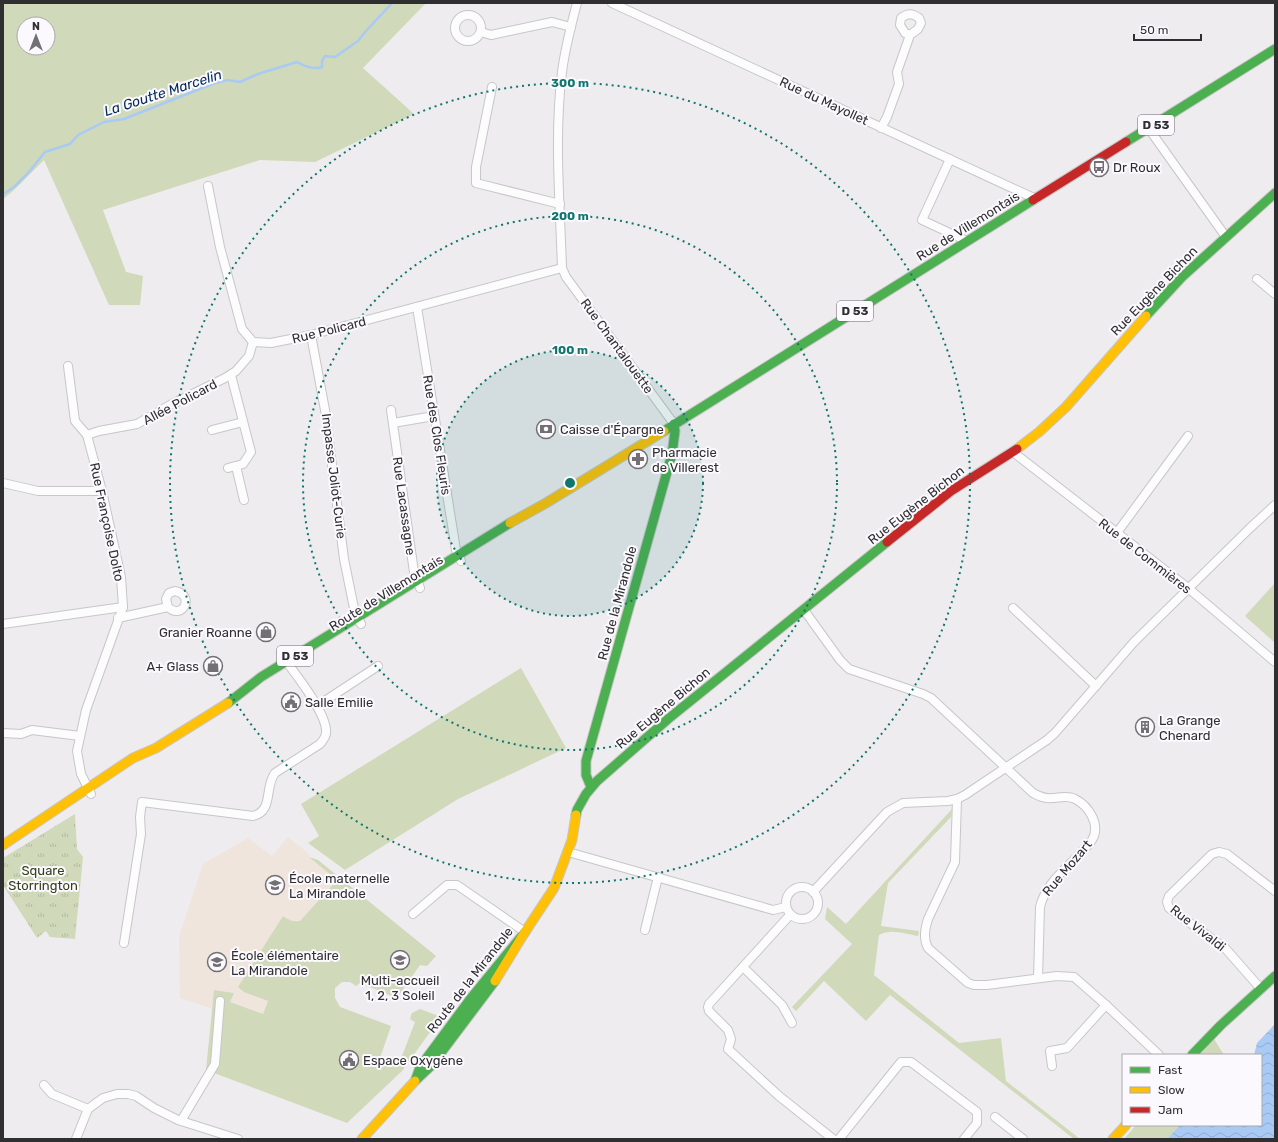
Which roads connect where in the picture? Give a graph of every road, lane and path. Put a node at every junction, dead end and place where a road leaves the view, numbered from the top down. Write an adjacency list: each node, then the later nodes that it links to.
1 (577, 3): 3 (street)
2 (612, 3): 8 (street, Rue du Mayollet)
3 (571, 27): 4 (street); 14 (street)
4 (481, 32)
5 (910, 35): 8 (street)
6 (1275, 50): 9 (street, Rue de Villemontais / D 53)
7 (492, 87): 14 (street)
8 (881, 128): 10 (street, Rue du Mayollet)
9 (1149, 129): 13 (street, Rue de Villemontais / D 53); 15 (street)
10 (950, 159): 13 (street, Rue du Mayollet); 16 (street)
11 (208, 186): 22 (street)
12 (1275, 193): 15 (street, Rue Eugène Bichon)
13 (1036, 199): 16 (street, Rue de Villemontais / D 53)
14 (560, 204): 17 (street)
15 (1226, 237): 33 (street, Rue Eugène Bichon)
16 (967, 241): 29 (street, Rue de Villemontais / D 53)
17 (562, 268): 20 (street, Rue Policard); 29 (street, Rue Chantalouette)
18 (1257, 279): 19 (street)
19 (1275, 294)
20 (417, 307): 21 (street, Rue Policard); 26 (street, Rue des Clos Fleuris)
21 (311, 335): 22 (street, Rue Policard); 47 (street, Impasse Joliot-Curie)
22 (252, 342): 24 (street, Allée Policard)
23 (68, 366): 31 (street, Rue Françoise Dolto)
24 (232, 375): 27 (street); 31 (street, Allée Policard)
25 (391, 410): 28 (street, Rue Lacassagne)
26 (434, 416): 28 (street); 39 (street, Rue des Clos Fleuris)
27 (243, 422): 30 (street); 36 (street)
28 (393, 423): 40 (street, Rue Lacassagne)
29 (674, 424): 39 (street, Route de Villemontais / D 53); 57 (street, Rue de la Mirandole)
30 (212, 430)
31 (87, 436): 35 (street, Rue Françoise Dolto)
32 (1188, 436): 38 (street)
33 (1013, 452): 38 (street, Rue de Commières); 45 (street, Rue Eugène Bichon)
34 (3, 483): 35 (street)
35 (102, 491): 42 (street, Rue Françoise Dolto)
36 (244, 500)
37 (1275, 506): 41 (street)
38 (1116, 534): 41 (street, Rue de Commières)
39 (460, 558): 40 (street, Route de Villemontais / D 53)
40 (419, 584): 47 (street, Route de Villemontais / D 53)
41 (1188, 588): 49 (street, Rue de Commières); 52 (street)
42 (123, 607): 46 (street, Rue Françoise Dolto); 48 (street)
43 (168, 607): 46 (street)
44 (1013, 608): 52 (street)
45 (804, 610): 56 (street, Rue Mozart); 57 (street, Rue Eugène Bichon)
46 (118, 618): 55 (street, Rue Françoise Dolto)
47 (359, 621): 50 (street, Route de Villemontais / D 53)
48 (3, 624)
49 (1275, 662)
50 (289, 664): 53 (street); 58 (street, Route de Villemontais / D 53)
51 (378, 666): 53 (street)
52 (1096, 686): 56 (street)
53 (317, 706): 69 (street)
54 (3, 733): 55 (street)
55 (80, 736): 58 (street, Rue Françoise Dolto)
56 (1006, 768): 59 (street); 72 (street, Rue Mozart)
57 (591, 788): 61 (street, Rue Eugène Bichon)
58 (89, 791): 60 (street, Route de Villemontais / D 53)
59 (957, 799): 64 (street); 72 (street)
60 (3, 845)
61 (568, 852): 62 (street); 68 (street, Route de la Mirandole)
62 (658, 877): 65 (street); 67 (street)
63 (1275, 891): 73 (street, Rue Vivaldi)
64 (813, 892): 65 (street); 65 (street)
65 (788, 911): 70 (street)
66 (413, 914): 68 (street)
67 (644, 930)
68 (525, 932): 88 (street, Route de la Mirandole)
69 (124, 944)
70 (743, 967): 76 (street); 89 (street)
71 (1275, 976): 73 (street)
72 (1038, 978): 75 (street)
73 (1261, 989): 78 (street)
74 (220, 1001): 83 (street)
75 (1106, 1005): 77 (street); 79 (street)
76 (792, 1023)
77 (1158, 1054)
78 (1193, 1054)
79 (1052, 1066)
80 (44, 1085): 81 (street)
81 (88, 1109): 83 (street); 86 (street)
82 (995, 1117): 85 (street)
83 (181, 1121): 87 (street)
84 (1125, 1126): 92 (street)
85 (1017, 1137)
86 (76, 1139)
87 (238, 1139)
88 (362, 1139)
89 (833, 1139)
90 (839, 1139): 91 (street)
91 (964, 1139)
92 (1113, 1139)

